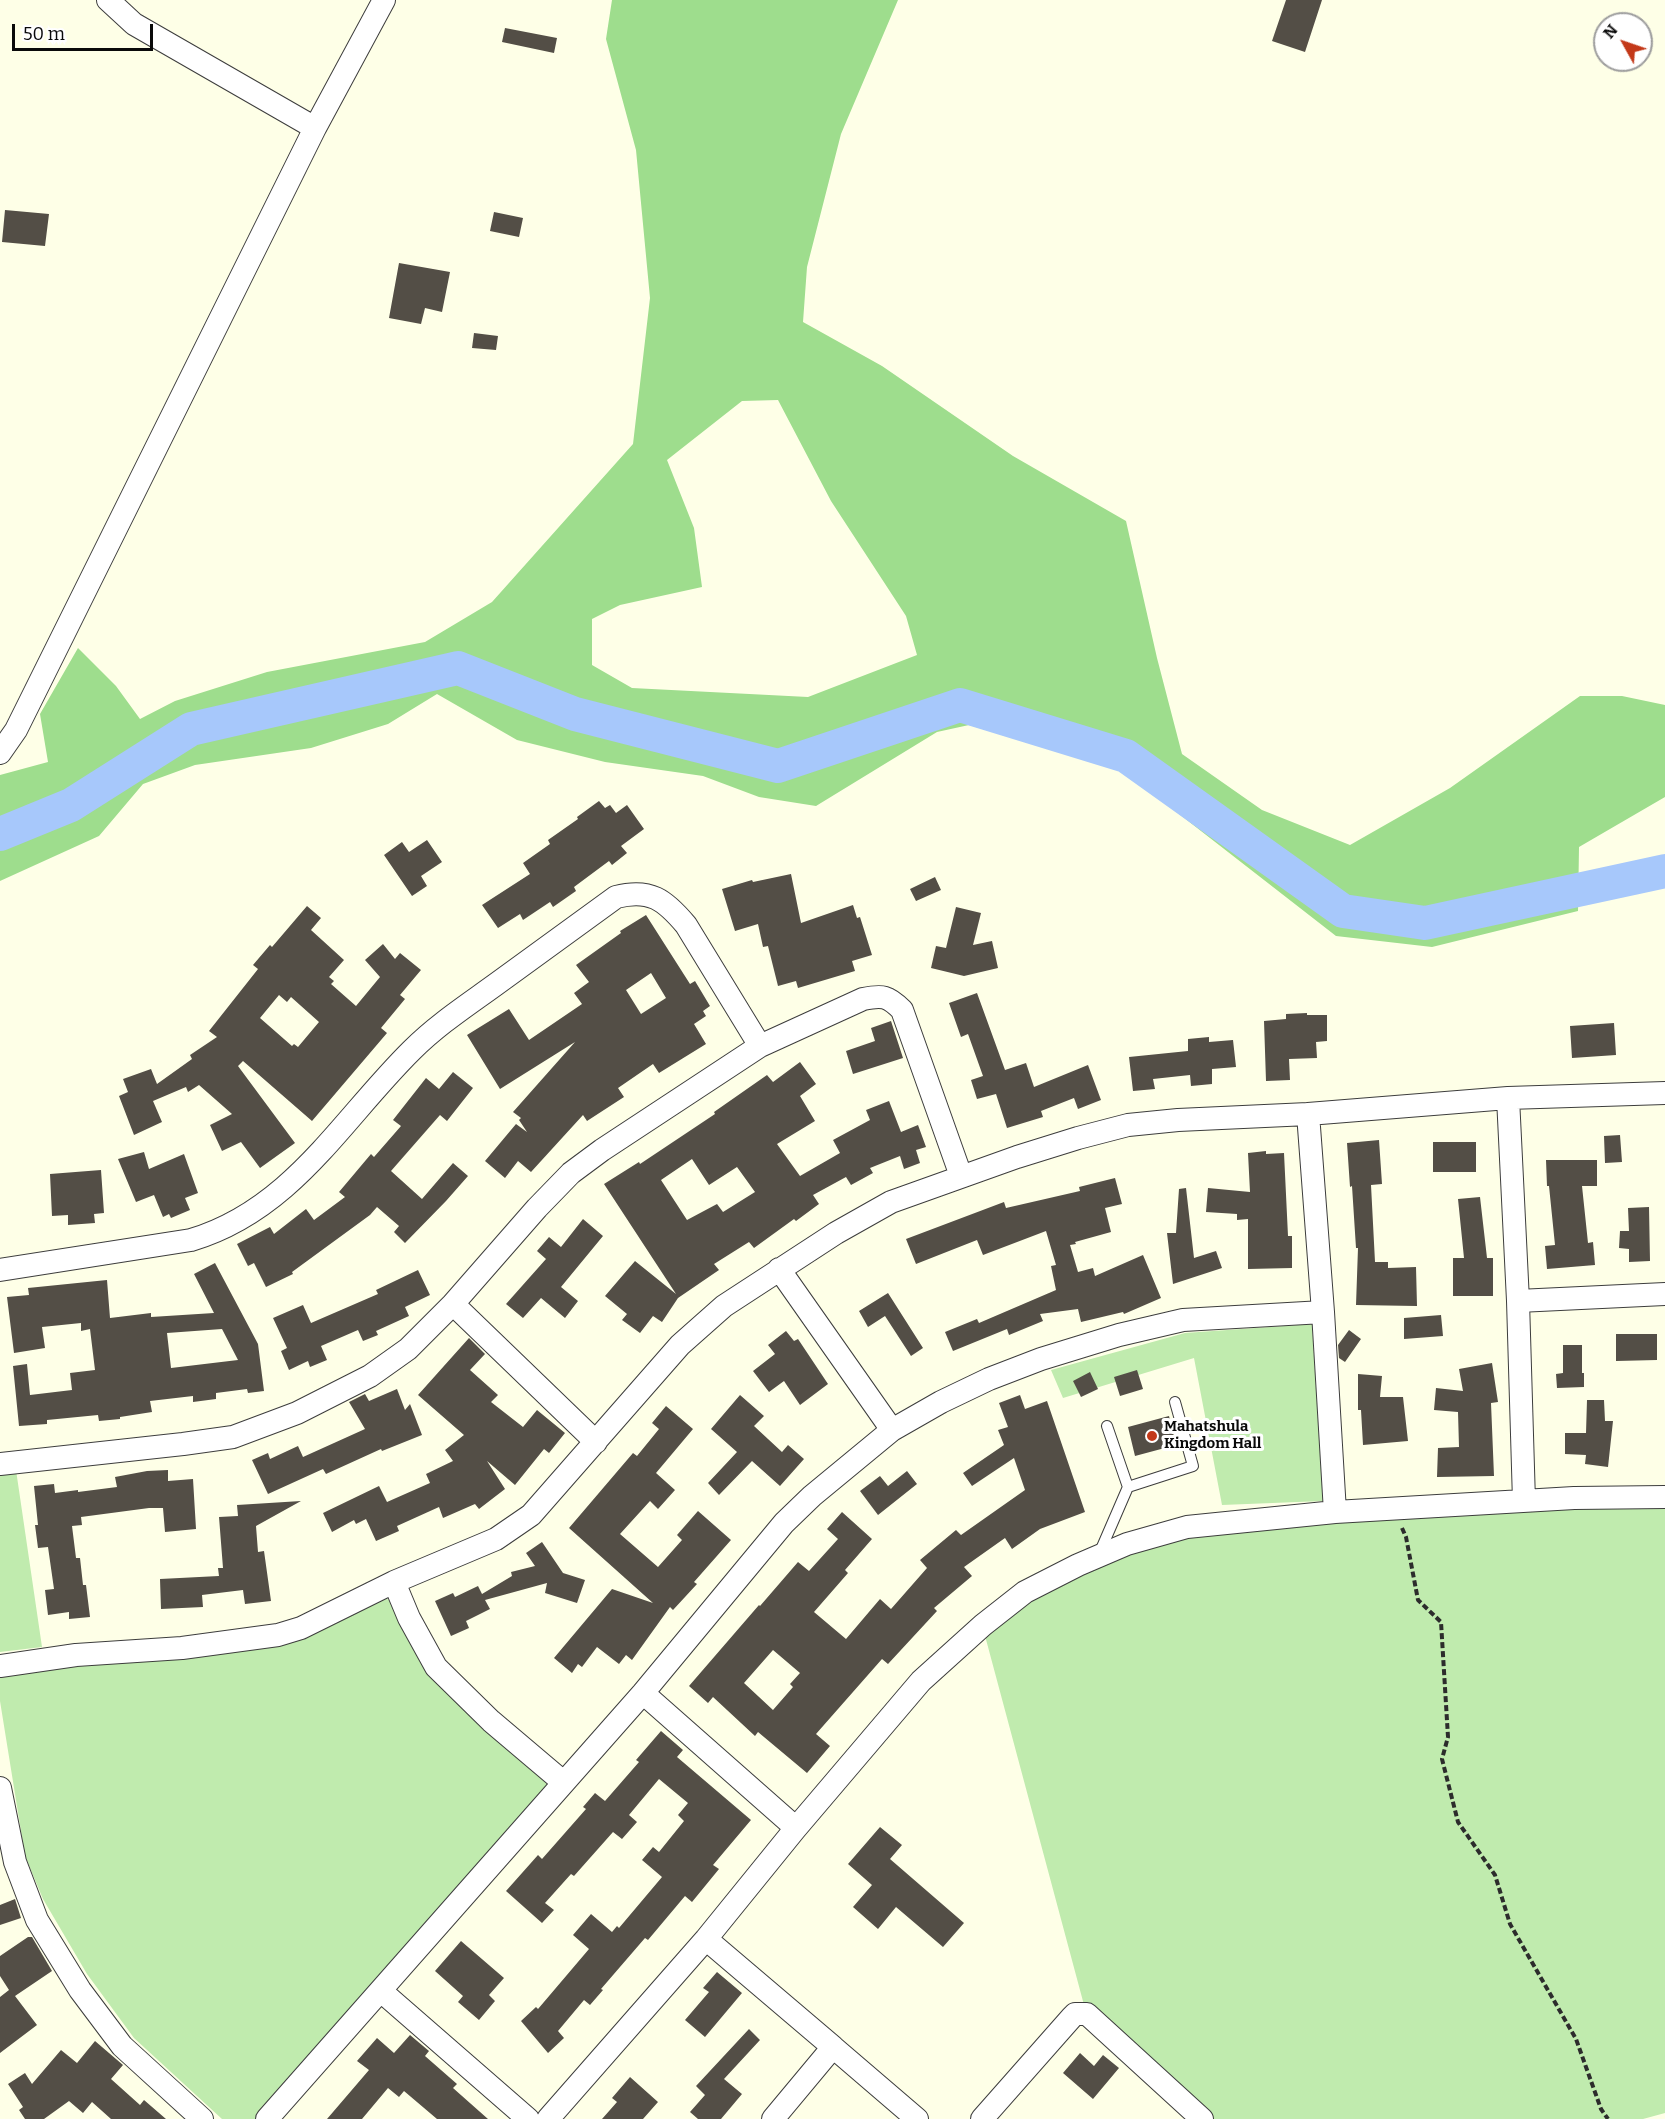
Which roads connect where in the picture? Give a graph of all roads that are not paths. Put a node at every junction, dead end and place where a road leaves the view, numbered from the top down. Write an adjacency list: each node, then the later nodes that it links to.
1 (108, 0): 3 (street)
2 (384, 0): 3 (street)
3 (315, 128): 4 (street)
4 (0, 753)
5 (760, 1046): 9 (street); 11 (street); 14 (street)
6 (1665, 1093): 7 (street)
7 (1508, 1098): 8 (street); 13 (street)
8 (1308, 1114): 9 (street); 15 (street)
9 (961, 1176): 10 (street)
10 (779, 1269): 18 (street); 19 (street)
11 (0, 1270)
12 (1665, 1294): 13 (street)
13 (1518, 1300): 23 (street)
14 (453, 1304): 19 (street); 20 (street)
15 (1323, 1312): 18 (street); 24 (street)
16 (1175, 1402): 21 (lane)
17 (1107, 1426): 21 (lane)
18 (892, 1430): 28 (street)
19 (596, 1442): 26 (street)
20 (0, 1464)
21 (1128, 1487): 25 (lane)
22 (1665, 1497): 23 (street)
23 (1524, 1501): 24 (street)
24 (1335, 1512): 25 (street)
25 (1097, 1557): 31 (street)
26 (394, 1582): 27 (street); 29 (street)
27 (0, 1666)
28 (643, 1693): 29 (street); 31 (street)
29 (563, 1782): 34 (street)
30 (0, 1788): 32 (street)
31 (796, 1828): 33 (street)
32 (8, 1864): 36 (street)
33 (706, 1939): 35 (street); 39 (street)
34 (381, 1991): 37 (street); 38 (street)
35 (833, 2047): 40 (street); 41 (street)
36 (202, 2119)
37 (267, 2119)
38 (528, 2119)
39 (548, 2119)
40 (772, 2119)
41 (917, 2119)
42 (982, 2119): 43 (street)
43 (1202, 2119)

